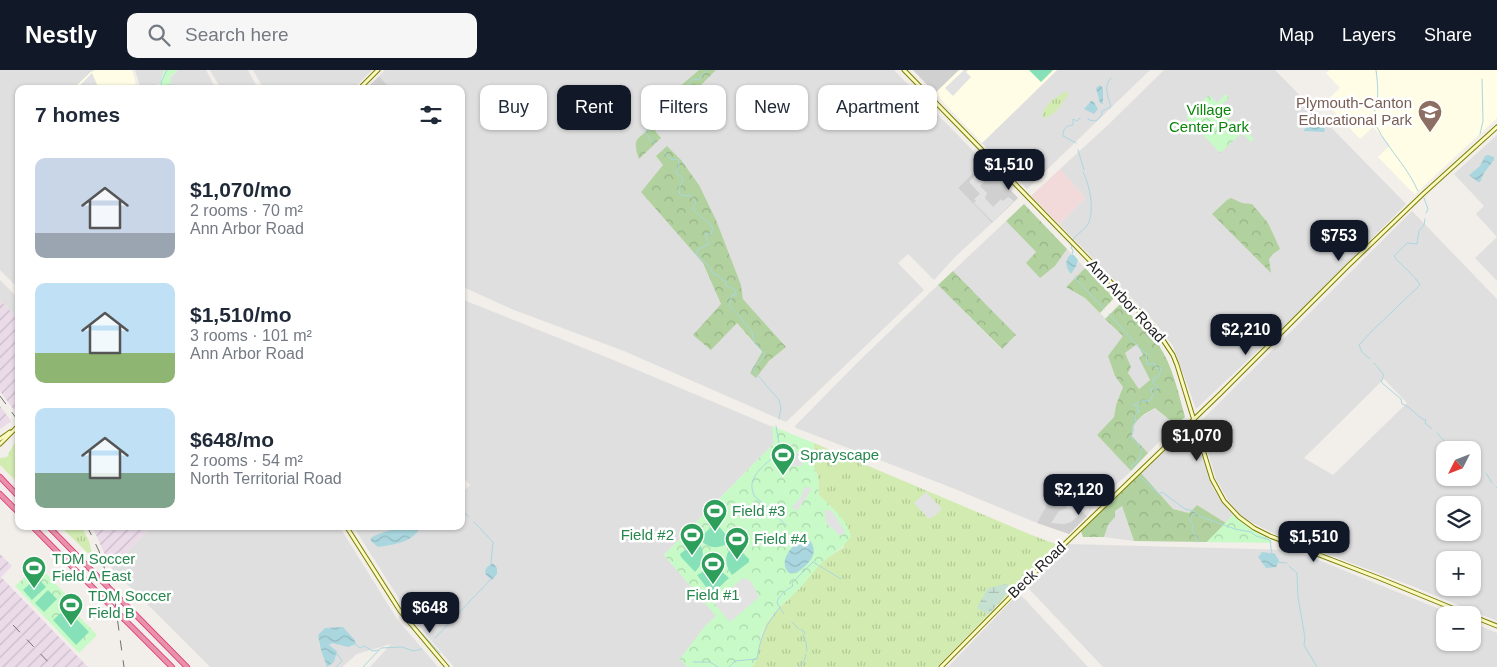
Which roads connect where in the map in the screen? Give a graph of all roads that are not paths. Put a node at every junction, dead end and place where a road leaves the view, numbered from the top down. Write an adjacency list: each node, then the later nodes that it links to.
1 (378, 70): 3 (main road)
2 (904, 70): 5 (main road, Ann Arbor Road)
3 (363, 85)
4 (1497, 126): 5 (main road, Beck Road)
5 (1193, 418): 17 (main road, Ann Arbor Road); 23 (main road, Beck Road)
6 (15, 428): 8 (main road)
7 (15, 428): 9 (main road)
8 (0, 439)
9 (0, 444)
10 (0, 478): 11 (highway)
11 (15, 492)
12 (0, 494): 13 (highway)
13 (15, 509)
14 (36, 530): 20 (highway, bridge)
15 (52, 530): 21 (highway, bridge)
16 (349, 530): 22 (main road)
17 (1447, 606)
18 (1481, 620): 19 (main road, Ann Arbor Road)
19 (1497, 626)
20 (172, 667)
21 (187, 667)
22 (447, 667)
23 (941, 667)

